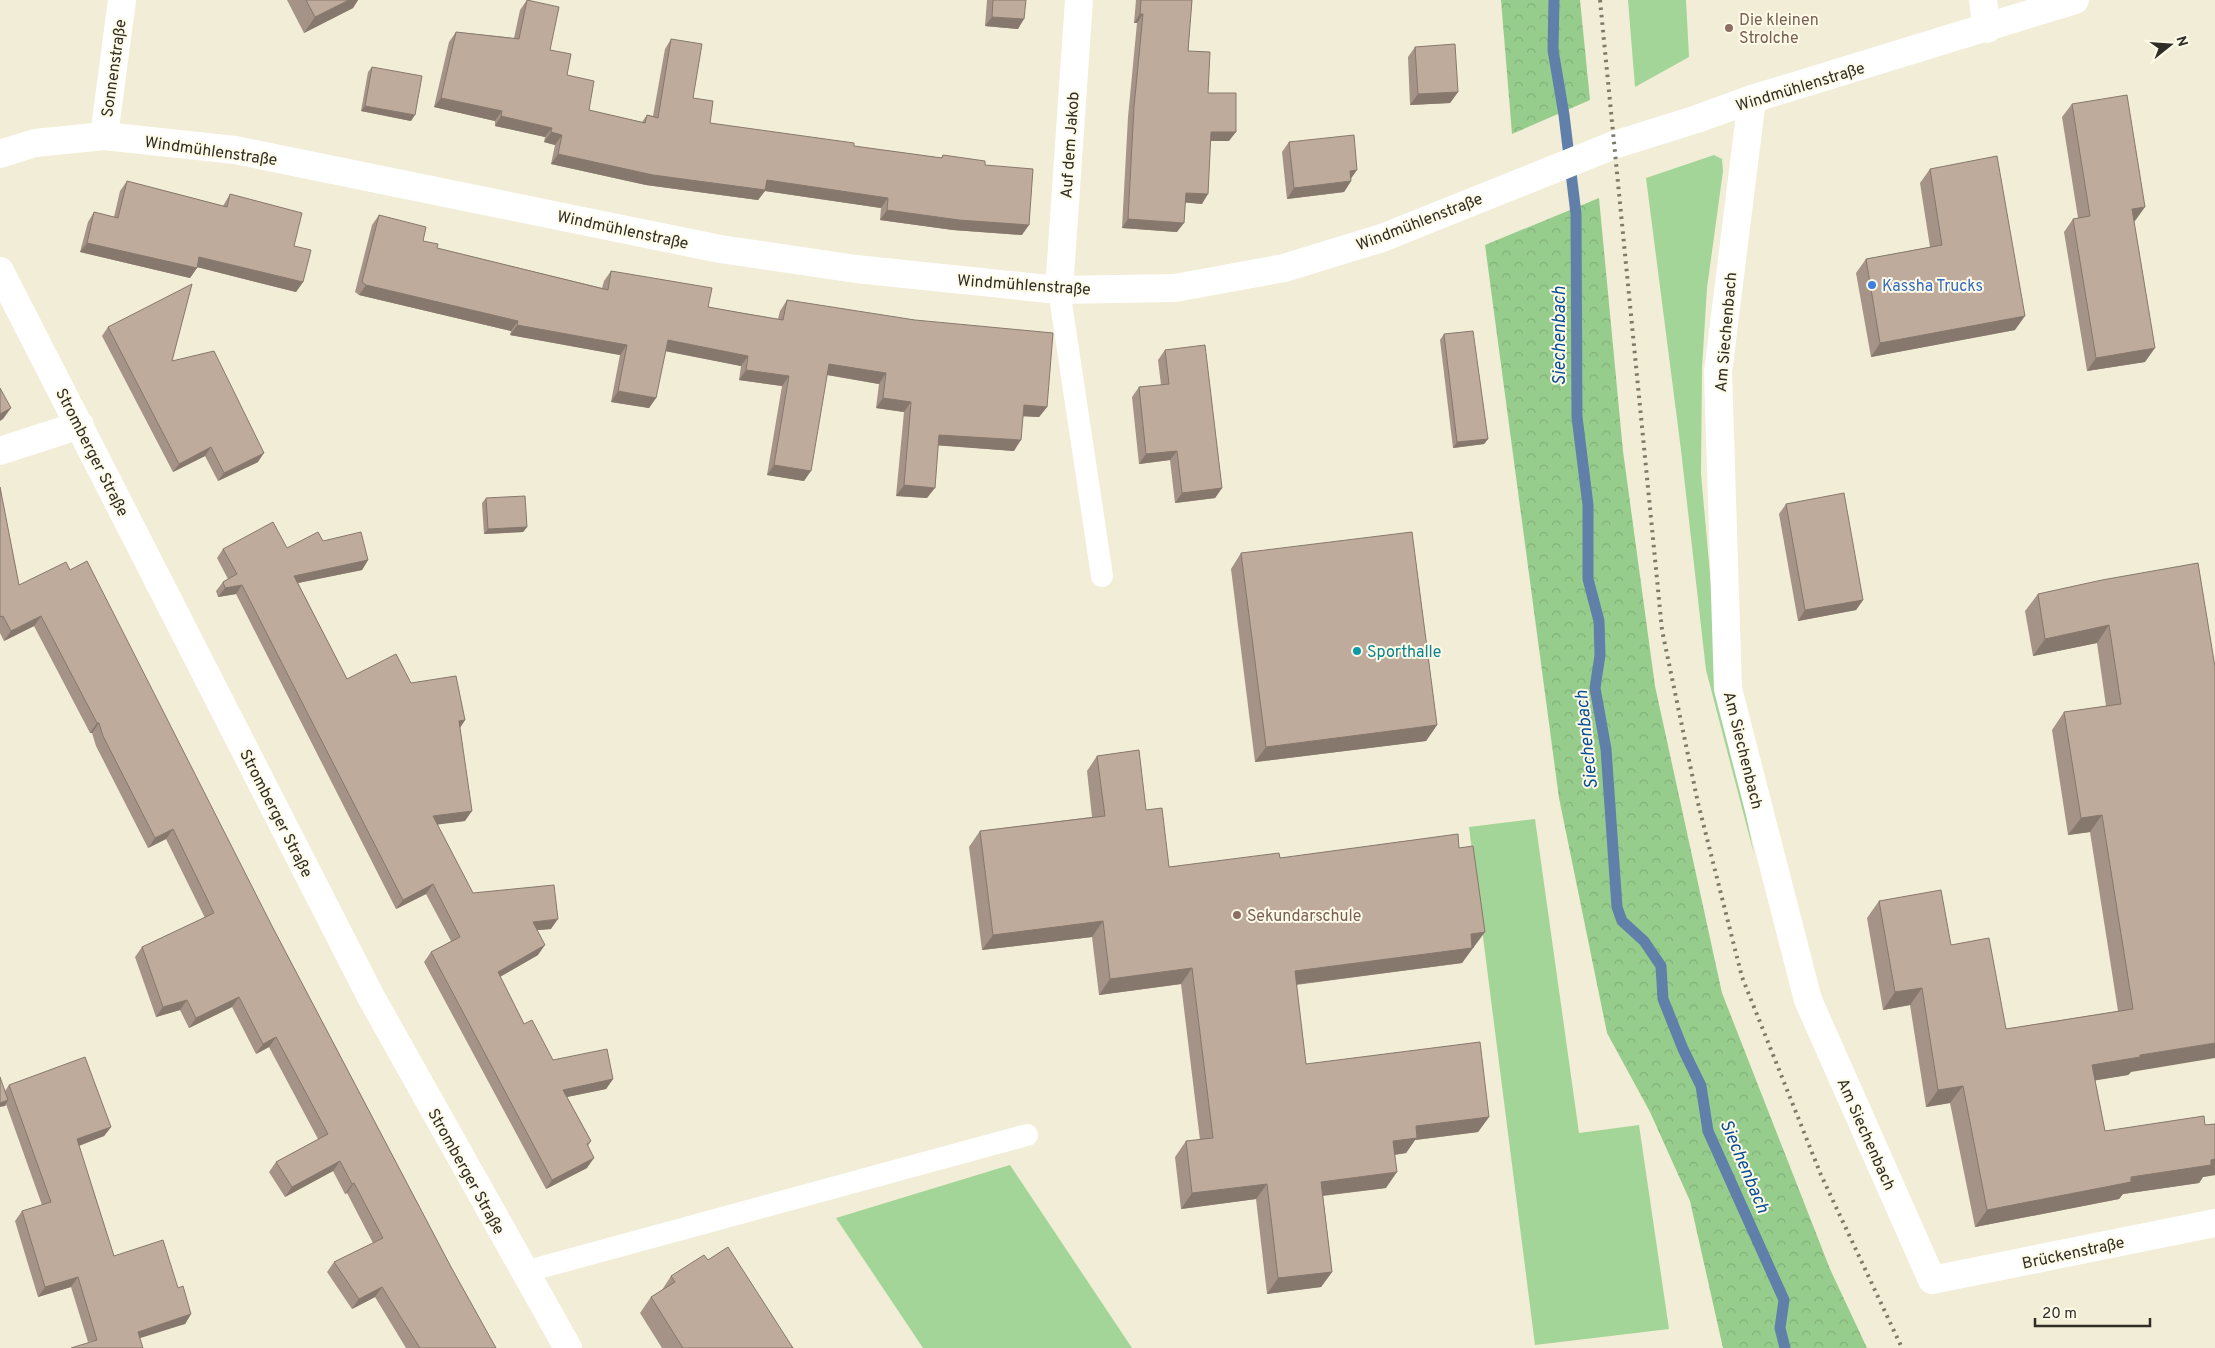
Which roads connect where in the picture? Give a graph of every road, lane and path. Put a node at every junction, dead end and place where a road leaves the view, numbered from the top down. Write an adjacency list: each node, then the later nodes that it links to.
1 (122, 0): 7 (street, Sonnenstraße)
2 (1079, 0): 10 (street, Auf dem Jakob)
3 (1983, 0): 5 (street)
4 (2075, 0): 5 (street, Windmühlenstraße)
5 (1987, 29): 6 (street, Windmühlenstraße)
6 (1752, 100): 10 (street, Windmühlenstraße); 17 (street, Am Siechenbach)
7 (104, 136): 8 (street, Windmühlenstraße); 10 (street, Windmühlenstraße)
8 (0, 154)
9 (0, 271): 11 (street, Stromberger Straße)
10 (1059, 290): 13 (lane)
11 (80, 425): 12 (street); 16 (street, Stromberger Straße)
12 (0, 451)
13 (1102, 576)
14 (1028, 1135): 16 (lane)
15 (2215, 1223): 17 (street, Brückenstraße)
16 (524, 1272): 18 (street, Stromberger Straße)
17 (1932, 1280)
18 (568, 1348)

